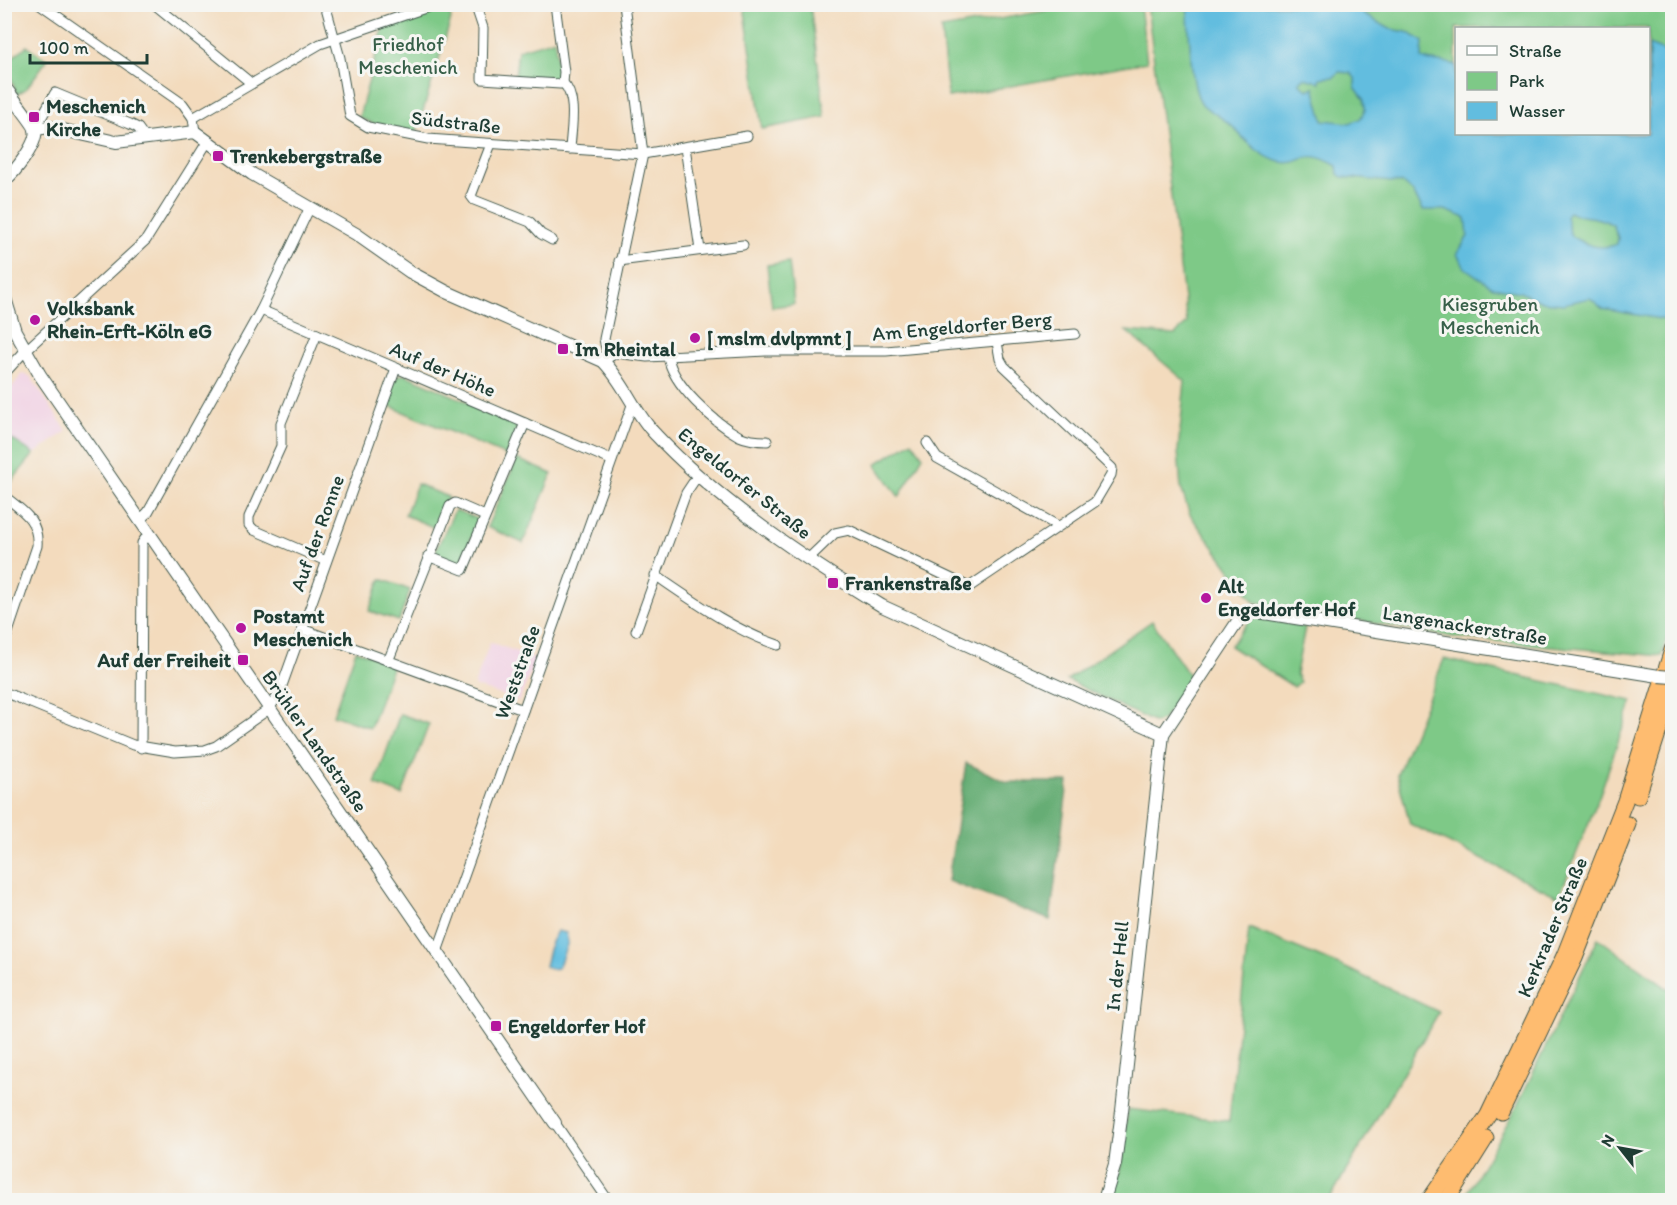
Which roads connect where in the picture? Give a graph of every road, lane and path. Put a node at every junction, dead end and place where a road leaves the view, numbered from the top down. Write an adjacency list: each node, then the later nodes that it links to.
1 (40, 4): 12 (street)
2 (154, 4): 9 (street)
3 (325, 4): 8 (street)
4 (437, 4): 8 (street)
5 (475, 4): 10 (street)
6 (555, 4): 10 (street)
7 (624, 4): 21 (street)
8 (334, 38): 9 (street); 18 (street, Südstraße)
9 (250, 82): 12 (street)
10 (563, 83): 20 (street)
11 (4, 86): 13 (street)
12 (194, 118): 14 (street)
13 (35, 129): 16 (street); 16 (street); 22 (street)
14 (195, 132): 16 (street); 17 (street, Engeldorfer Straße)
15 (747, 136): 19 (street, Südstraße)
16 (146, 140)
17 (208, 141): 23 (street, Engeldorfer Straße); 33 (street)
18 (491, 144): 20 (street, Südstraße); 24 (street)
19 (685, 147): 21 (street, Südstraße); 26 (street)
20 (570, 149): 21 (street, Südstraße)
21 (643, 154): 27 (street)
22 (4, 181)
23 (310, 207): 29 (street); 35 (street, Engeldorfer Straße)
24 (552, 240)
25 (743, 245): 26 (street)
26 (700, 250): 27 (street)
27 (619, 261): 35 (street)
28 (4, 295): 33 (street, Brühler Landstraße)
29 (261, 310): 30 (street, Auf der Höhe); 46 (street)
30 (317, 334): 36 (street, Auf der Höhe); 51 (street)
31 (1076, 334): 32 (street, Am Engeldorfer Berg)
32 (997, 342): 34 (street, Am Engeldorfer Berg); 47 (street)
33 (25, 351): 37 (street); 46 (street, Brühler Landstraße)
34 (668, 356): 35 (street, Am Engeldorfer Berg); 40 (street)
35 (606, 359): 38 (street, Engeldorfer Straße)
36 (396, 368): 39 (street, Auf der Höhe); 51 (street, Auf der Ronne)
37 (4, 374)
38 (632, 405): 42 (street, Weststraße); 43 (street, Engeldorfer Straße)
39 (525, 423): 42 (street, Auf der Höhe); 45 (street)
40 (767, 441)
41 (927, 443): 47 (street)
42 (612, 460): 63 (street, Weststraße)
43 (698, 475): 50 (street, Engeldorfer Straße); 52 (street)
44 (4, 496): 55 (street)
45 (486, 516): 49 (street); 49 (street)
46 (140, 520): 48 (street, Brühler Landstraße)
47 (1058, 526): 50 (street)
48 (149, 533): 62 (street, Brühler Landstraße); 65 (street)
49 (428, 556): 58 (street)
50 (808, 559): 64 (street, Engeldorfer Straße)
51 (326, 561): 53 (street, Auf der Ronne)
52 (655, 575): 54 (street); 56 (street)
53 (302, 629): 58 (street); 62 (street, Auf der Ronne)
54 (636, 632)
55 (4, 644)
56 (778, 645)
57 (1672, 650): 70 (highway, Kerkrader Straße)
58 (389, 658): 63 (street)
59 (1672, 677): 64 (street, Langenackerstraße, bridge)
60 (1672, 690): 71 (highway, Kerkrader Straße)
61 (4, 692): 65 (street)
62 (269, 709): 65 (street); 66 (street, Brühler Landstraße)
63 (523, 710): 66 (street, Weststraße)
64 (1163, 734): 69 (street, In der Hell)
65 (141, 748)
66 (437, 952): 67 (street, Brühler Landstraße)
67 (555, 1123): 68 (street, Brühler Landstraße)
68 (608, 1200)
69 (1104, 1200)
70 (1429, 1200)
71 (1446, 1200)

